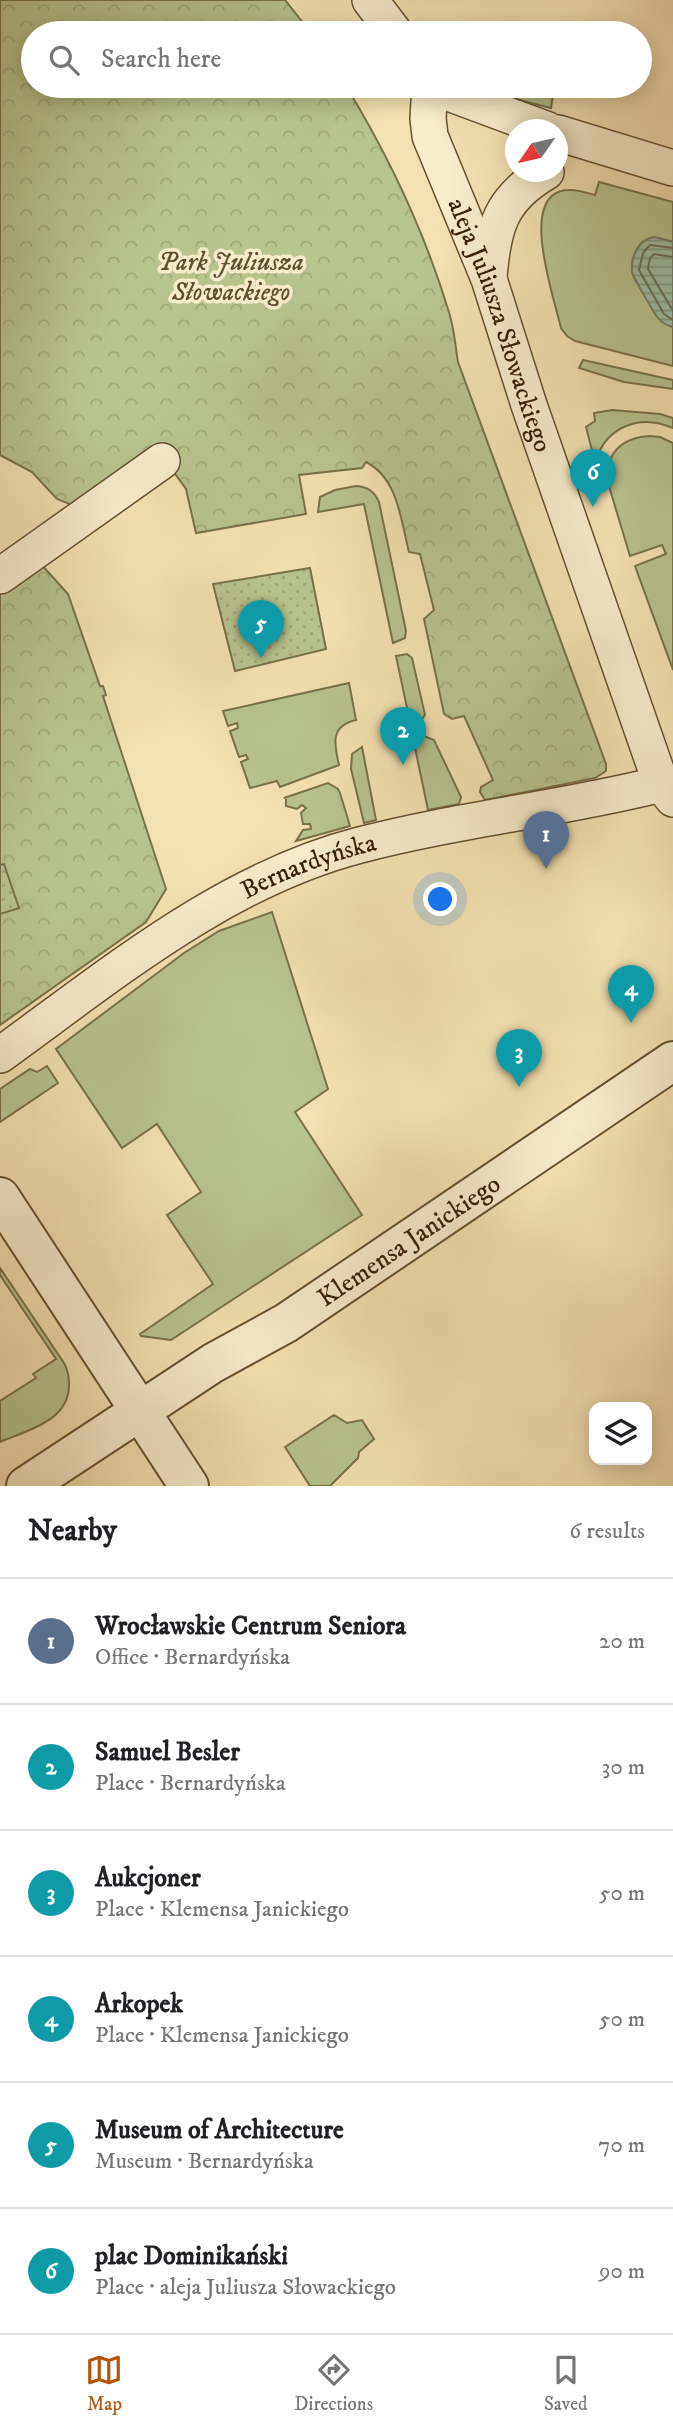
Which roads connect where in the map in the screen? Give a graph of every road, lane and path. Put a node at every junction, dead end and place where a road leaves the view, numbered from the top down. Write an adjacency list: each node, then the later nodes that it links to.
1 (370, 0): 2 (street)
2 (385, 21)
3 (429, 98): 11 (street, aleja Juliusza Słowackiego)
4 (462, 98): 5 (street)
5 (518, 119)
6 (568, 136): 7 (street)
7 (601, 147): 8 (street); 9 (street)
8 (568, 158)
9 (673, 169)
10 (532, 182): 11 (street)
11 (489, 279): 14 (street, aleja Juliusza Słowackiego)
12 (162, 461): 13 (street)
13 (0, 576)
14 (667, 791): 15 (street, Bernardyńska)
15 (0, 1055)
16 (673, 1061): 18 (street, Klemensa Janickiego)
17 (0, 1197): 18 (street)
18 (139, 1411): 19 (street, Klemensa Janickiego); 20 (street)
19 (26, 1486)
20 (189, 1486)

